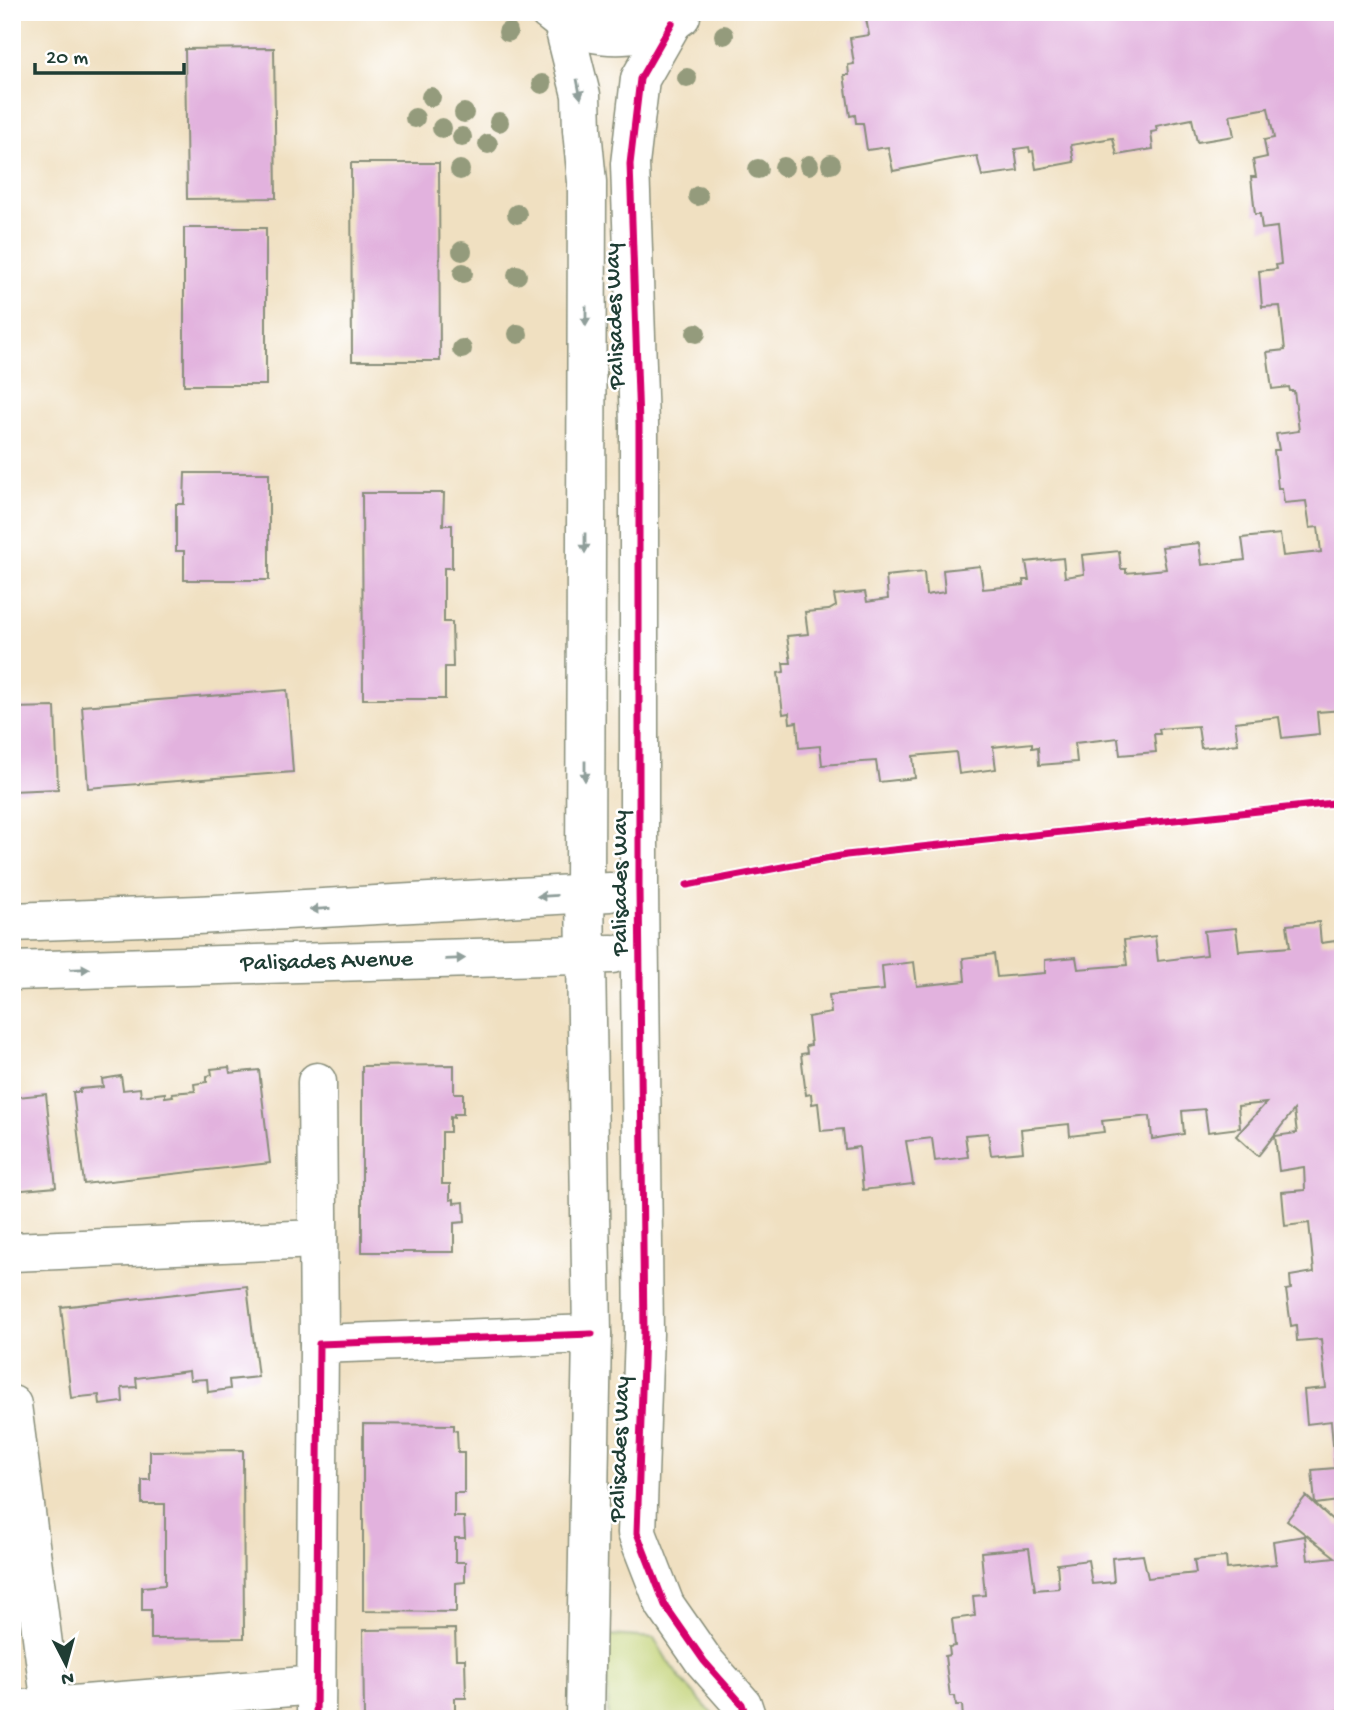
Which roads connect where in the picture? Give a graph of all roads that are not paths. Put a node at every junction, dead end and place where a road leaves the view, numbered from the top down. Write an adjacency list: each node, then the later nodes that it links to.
1 (556, 17): 2 (street, Palisades Way); 4 (street, Palisades Way, one-way to 4)
2 (679, 18): 3 (street, Palisades Way)
3 (639, 890): 4 (street); 6 (street, Palisades Way)
4 (585, 894): 5 (street, one-way to 5); 7 (street, Palisades Way)
5 (12, 922)
6 (640, 954): 7 (street, Palisades Avenue); 19 (street, Palisades Way)
7 (586, 955): 8 (street, Palisades Avenue, one-way to 7); 12 (street, Palisades Way)
8 (12, 971)
9 (317, 1082): 10 (street)
10 (318, 1239): 11 (street); 13 (street)
11 (12, 1252)
12 (592, 1334): 13 (street); 18 (street, Palisades Way)
13 (319, 1344): 15 (street)
14 (12, 1405): 16 (street)
15 (316, 1702): 16 (street)
16 (51, 1706): 17 (street)
17 (12, 1710)
18 (586, 1719)
19 (747, 1719)

